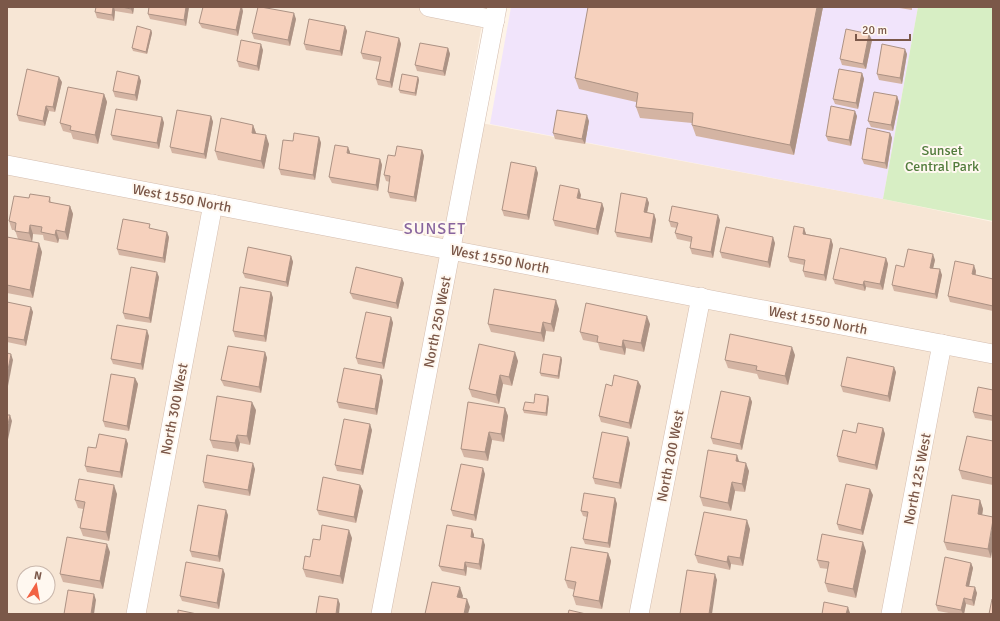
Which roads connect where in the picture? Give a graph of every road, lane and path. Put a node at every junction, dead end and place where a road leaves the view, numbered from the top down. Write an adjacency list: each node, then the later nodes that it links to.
1 (429, 7): 2 (street)
2 (496, 13): 5 (street, North 250 West)
3 (7, 165): 4 (street, West 1550 North)
4 (213, 204): 5 (street, West 1550 North); 9 (street, North 300 West)
5 (450, 250): 6 (street, West 1550 North); 10 (street, North 250 West)
6 (701, 297): 7 (street, West 1550 North); 11 (street, North 200 West)
7 (942, 344): 8 (street, West 1550 North); 12 (street, North 125 West)
8 (993, 354)
9 (136, 614)
10 (381, 614)
11 (639, 614)
12 (891, 614)

